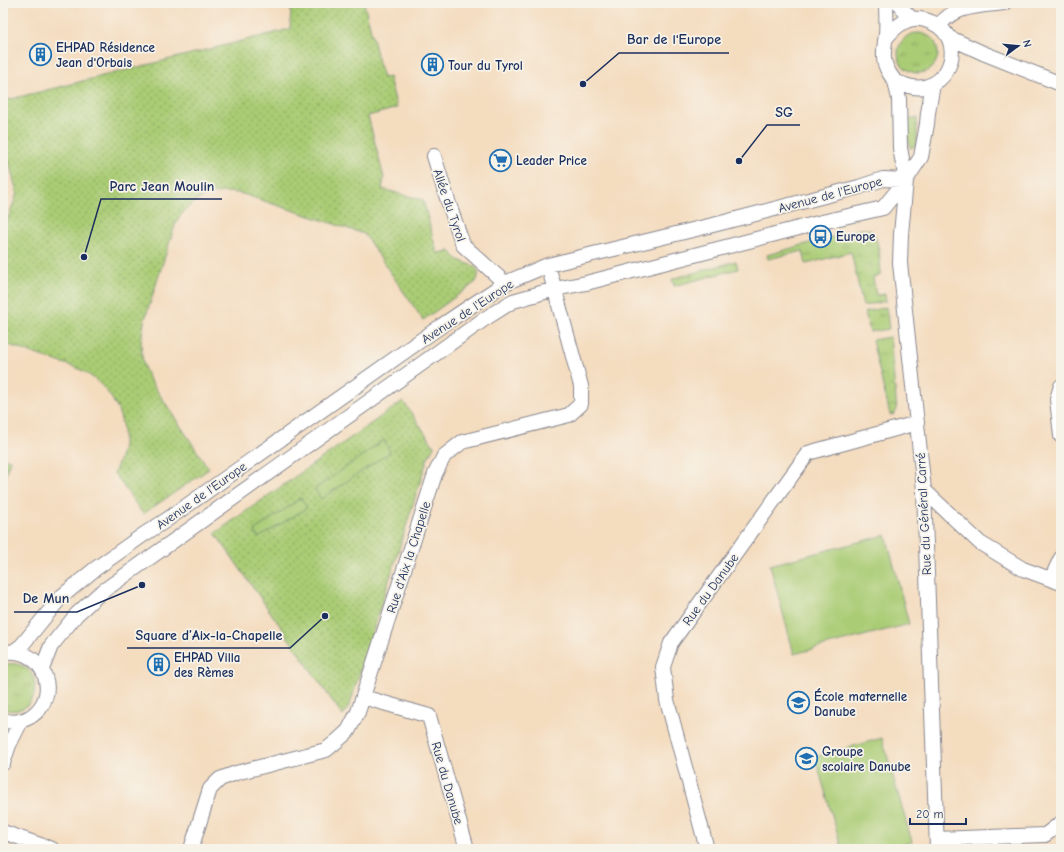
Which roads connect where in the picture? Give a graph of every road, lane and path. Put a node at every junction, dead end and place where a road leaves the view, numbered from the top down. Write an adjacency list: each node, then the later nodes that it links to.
1 (886, 3): 7 (street)
2 (899, 3): 4 (street)
3 (1004, 3): 5 (street)
4 (912, 19): 5 (street); 7 (street)
5 (939, 26): 6 (street)
6 (948, 37): 8 (street); 9 (street)
7 (886, 38): 10 (street)
8 (984, 53): 9 (street); 12 (street)
9 (951, 62): 11 (street)
10 (895, 82): 11 (street); 14 (street, Rue du Général Carré)
11 (933, 84): 14 (street, Rue du Général Carré)
12 (1061, 84)
13 (434, 156): 16 (street, Allée du Tyrol)
14 (906, 180): 15 (street, Avenue de l'Europe); 17 (street, Avenue de l'Europe); 19 (street, Rue du Général Carré)
15 (548, 266): 16 (street, Avenue de l'Europe); 17 (street, Rue d'Aix la Chapelle)
16 (505, 283): 21 (street, Avenue de l'Europe)
17 (555, 289): 22 (street, Avenue de l'Europe); 28 (street, Rue d'Aix la Chapelle)
18 (1061, 386): 20 (street)
19 (917, 423): 23 (street, Rue du Général Carré); 38 (street, Rue du Danube)
20 (1061, 436)
21 (252, 460): 22 (street); 26 (street, Avenue de l'Europe)
22 (263, 477): 27 (street, Avenue de l'Europe)
23 (924, 490): 25 (street); 34 (street, Rue du Général Carré)
24 (1061, 558): 25 (street)
25 (1056, 581)
26 (8, 653): 27 (street)
27 (42, 668): 30 (street)
28 (363, 697): 36 (street, Rue d'Aix la Chapelle); 37 (street, Rue du Danube)
29 (3, 720): 30 (street)
30 (21, 721): 31 (street)
31 (3, 763)
32 (1061, 824): 34 (street)
33 (3, 832): 35 (street)
34 (937, 844)
35 (52, 849)
36 (191, 849)
37 (466, 849)
38 (707, 849)

